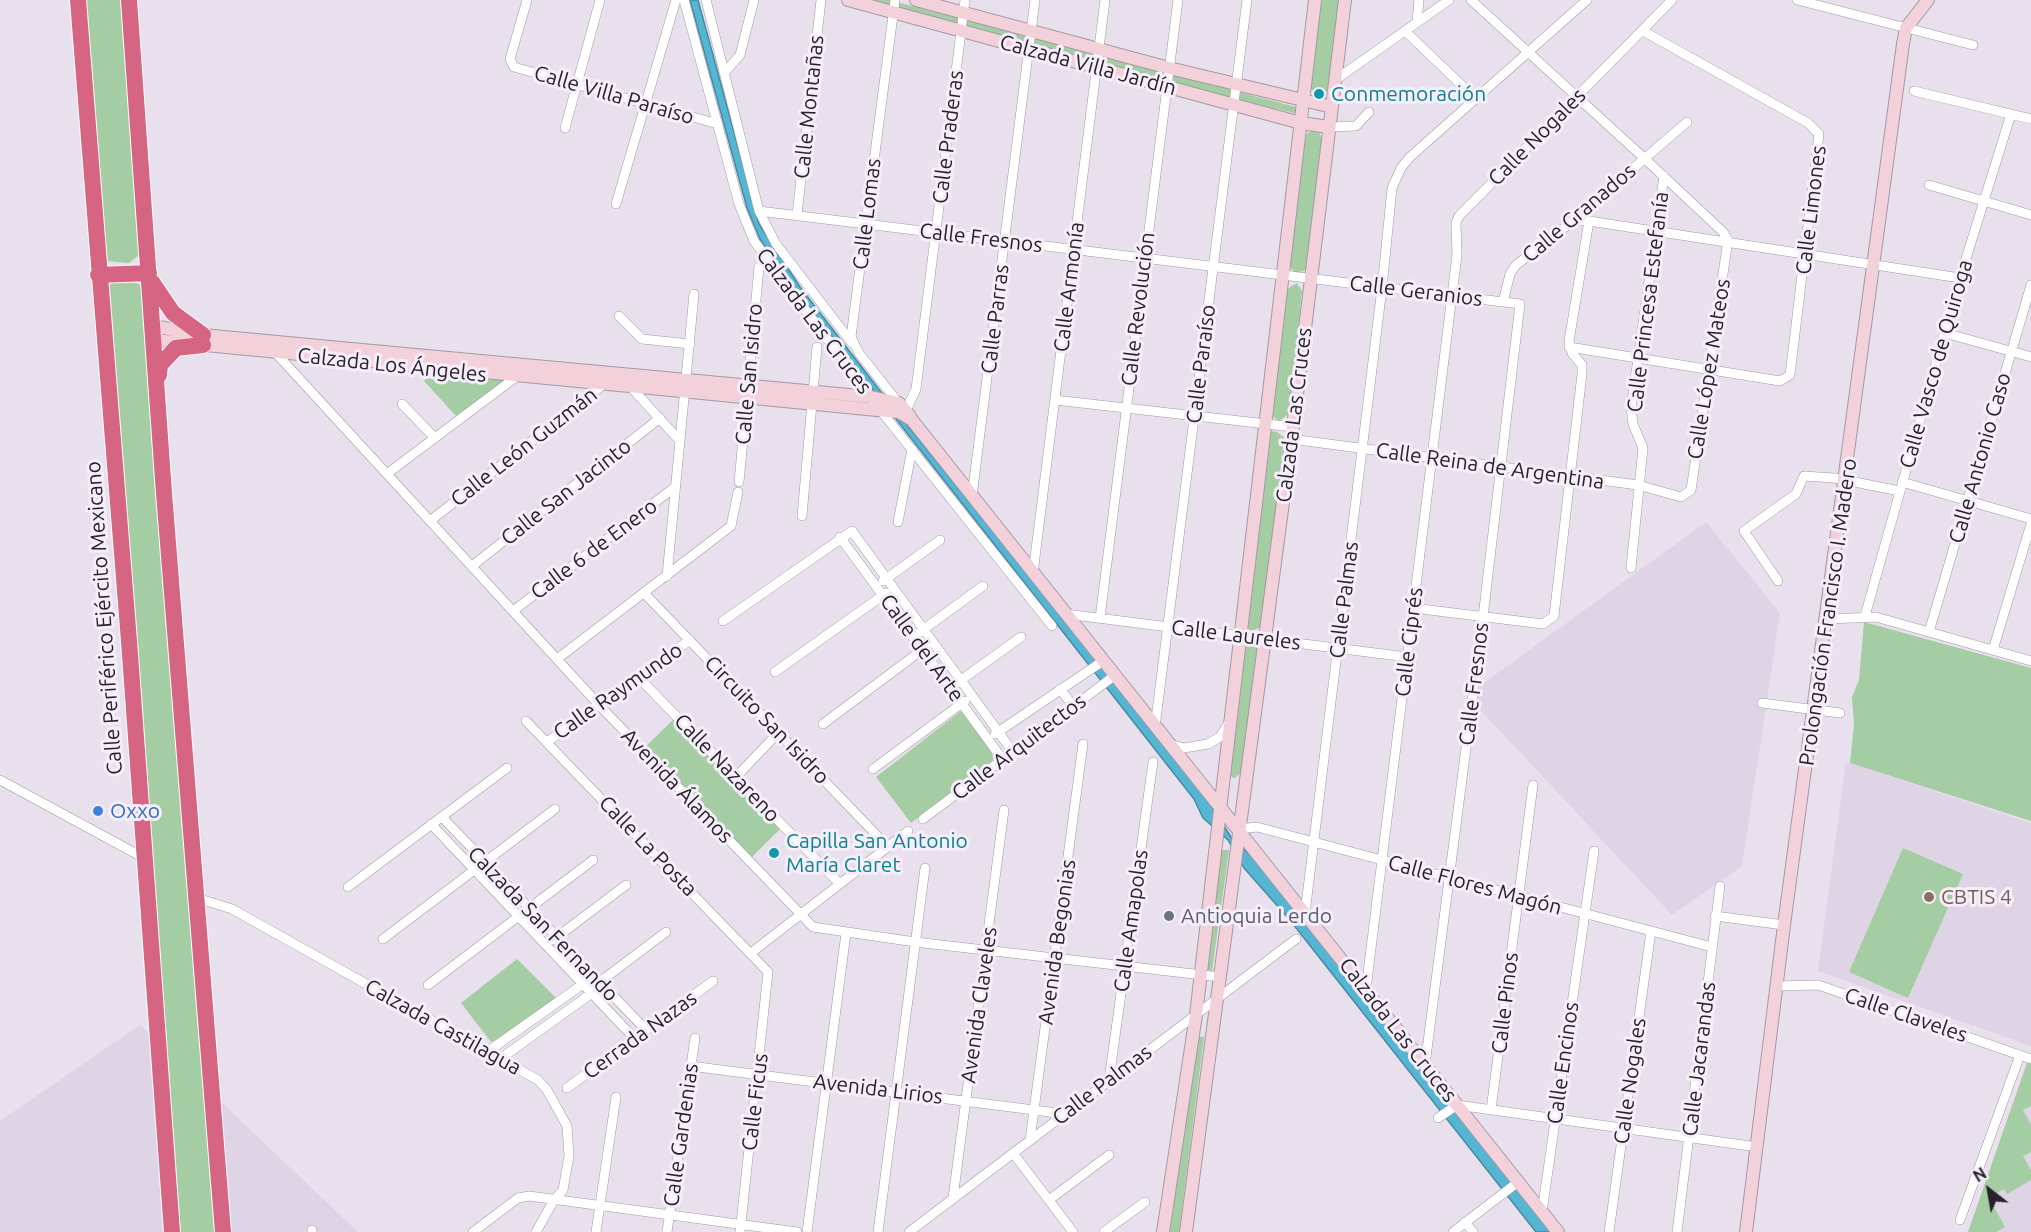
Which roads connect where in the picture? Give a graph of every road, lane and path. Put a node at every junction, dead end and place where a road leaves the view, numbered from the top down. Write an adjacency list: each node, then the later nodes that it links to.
1 (78, 0): 81 (highway, Calle Periférico Ejército Mexicano)
2 (129, 0): 80 (highway)
3 (527, 0): 42 (street, Calle Villa Paraíso)
4 (600, 0): 42 (street)
5 (676, 0): 48 (street)
6 (684, 0): 56 (street, Calzada Las Cruces)
7 (706, 0): 39 (street, Calzada Las Cruces)
8 (754, 0): 39 (street)
9 (821, 0): 65 (street, Calle Montañas)
10 (848, 0): 25 (street, Calzada Villa Jardín)
11 (916, 0): 26 (street, Calzada Villa Jardín)
12 (1035, 0): 30 (street, Calle Parras)
13 (1105, 0): 35 (street, Calle Armonía)
14 (1178, 0): 38 (street, Calle Revolución)
15 (1247, 0): 41 (street, Calle Paraíso)
16 (1315, 0): 47 (street, Calzada Las Cruces)
17 (1345, 0): 40 (street, Calzada Las Cruces)
18 (1419, 0): 27 (street)
19 (1449, 0): 27 (street)
20 (1471, 0): 36 (street)
21 (1587, 0): 36 (street, Calle Palmas)
22 (1672, 0): 32 (street, Calle Nogales)
23 (1797, 0): 28 (street)
24 (1928, 0): 28 (street)
25 (894, 6): 29 (street, Calzada Villa Jardín); 68 (street, Calle Lomas)
26 (964, 6): 29 (street, Calle Praderas); 30 (street, Calzada Villa Jardín)
27 (1418, 22): 31 (street)
28 (1906, 28): 33 (street); 77 (street, Prolongación Francisco I. Madero)
29 (961, 31): 34 (street, Calzada Villa Jardín); 70 (street, Calle Praderas)
30 (1031, 31): 34 (street, Calle Parras); 35 (street, Calzada Villa Jardín)
31 (1405, 31): 40 (street); 46 (street)
32 (1643, 31): 45 (street, Calle Nogales); 75 (street, Calle Limones)
33 (1973, 45)
34 (1029, 49): 37 (street, Calzada Villa Jardín); 72 (street, Calle Parras)
35 (1098, 49): 37 (street, Calle Armonía); 38 (street, Calzada Villa Jardín)
36 (1528, 52): 45 (street); 46 (street, Calle Palmas)
37 (1096, 68): 43 (street, Calzada Villa Jardín); 74 (street, Calle Armonía)
38 (1169, 68): 41 (street, Calzada Villa Jardín); 43 (street, Calle Revolución)
39 (724, 73): 64 (street, Calzada Las Cruces)
40 (1335, 80): 50 (street, Calzada Las Cruces)
41 (1236, 84): 47 (street, Calzada Villa Jardín); 49 (street, Calle Paraíso)
42 (577, 85): 48 (street, Calle Villa Paraíso); 58 (street)
43 (1166, 87): 49 (street, Calzada Villa Jardín); 76 (street, Calle Revolución)
44 (1914, 91): 52 (street)
45 (1577, 97): 59 (street); 88 (street, Calle Nogales)
46 (1476, 99): 86 (street, Calle Palmas)
47 (1303, 102): 50 (street, Calzada Villa Jardín); 55 (street, Calzada Las Cruces)
48 (645, 104): 56 (street, Calle Villa Paraíso); 63 (street)
49 (1234, 105): 55 (street, Calzada Villa Jardín); 79 (street, Calle Paraíso)
50 (1332, 107): 57 (street, Calzada Las Cruces)
51 (1370, 112): 57 (street)
52 (2011, 114): 53 (street); 62 (street, Calle Vasco de Quiroga)
53 (2031, 119)
54 (1687, 122): 59 (street, Calle Granados)
55 (1301, 123): 57 (street, Calzada Villa Jardín); 82 (street, Calzada Las Cruces)
56 (718, 124): 117 (street, Calzada Las Cruces)
57 (1329, 127): 84 (street, Calzada Las Cruces)
58 (565, 128)
59 (1644, 158): 60 (street); 69 (street, Calle Granados)
60 (1664, 177): 71 (street, Calle Princesa Estefanía); 73 (street)
61 (1929, 185): 62 (street)
62 (1984, 201): 66 (street); 83 (street, Calle Vasco de Quiroga)
63 (616, 204)
64 (759, 211): 65 (street, Calle Fresnos); 97 (street, Calzada Las Cruces)
65 (797, 215): 68 (street, Calle Fresnos)
66 (2031, 215)
67 (1589, 221): 69 (street); 71 (street); 99 (street)
68 (865, 223): 70 (street, Calle Fresnos); 97 (street, Calle Lomas)
69 (1569, 224): 89 (street, Calle Granados)
70 (936, 232): 72 (street, Calle Fresnos); 121 (street, Calle Praderas)
71 (1657, 232): 73 (street); 104 (street, Calle Princesa Estefanía)
72 (1005, 241): 74 (street, Calle Fresnos); 141 (street, Calle Parras)
73 (1728, 242): 75 (street); 107 (street, Calle López Mateos)
74 (1074, 249): 76 (street, Calle Fresnos); 118 (street, Calle Armonía)
75 (1806, 254): 77 (street); 107 (street, Calle Limones)
76 (1145, 258): 79 (street, Calle Fresnos); 120 (street, Calle Revolución)
77 (1874, 265): 83 (street); 134 (street, Prolongación Francisco I. Madero)
78 (759, 267): 114 (street, Calle San Isidro)
79 (1213, 267): 82 (street, Calle Fresnos); 122 (street, Calle Paraíso)
80 (149, 273): 81 (highway); 92 (highway); 94 (highway)
81 (98, 275): 232 (highway, Calle Periférico Ejército Mexicano)
82 (1283, 275): 84 (street, Calle Fresnos); 124 (street, Calzada Las Cruces)
83 (1960, 278): 93 (street, Calle Vasco de Quiroga)
84 (1311, 279): 86 (street, Calle Geranios); 125 (street, Calzada Las Cruces)
85 (2031, 285): 100 (street, Calle Antonio Caso)
86 (1382, 288): 88 (street, Calle Geranios); 129 (street, Calle Palmas)
87 (694, 294): 96 (street)
88 (1452, 296): 89 (street, Calle Geranios); 130 (street, Calle Ciprés)
89 (1503, 302): 90 (street, Calle Geranios)
90 (1520, 304): 131 (street, Calle Fresnos)
91 (619, 316): 96 (street)
92 (153, 333): 94 (street, Calzada Los Ángeles); 111 (highway)
93 (1945, 333): 100 (street); 138 (street, Calle Vasco de Quiroga)
94 (203, 340): 95 (street, Calzada Los Ángeles); 101 (street, Calzada Los Ángeles); 111 (highway)
95 (267, 340): 101 (street, Avenida Álamos); 102 (street, Calzada Los Ángeles)
96 (690, 344): 110 (street)
97 (854, 345): 121 (street)
98 (817, 347): 116 (street)
99 (1569, 347): 104 (street); 133 (street)
100 (2011, 352): 103 (street); 142 (street, Calle Antonio Caso)
101 (275, 353): 102 (street, Calzada Los Ángeles); 132 (street, Avenida Álamos)
102 (350, 355): 105 (street, Calzada Los Ángeles)
103 (2031, 357)
104 (1638, 358): 107 (street); 136 (street, Calle Princesa Estefanía)
105 (440, 363): 106 (street, Calzada Los Ángeles); 109 (street, Calzada Los Ángeles)
106 (529, 365): 108 (street, Calzada Los Ángeles); 109 (street)
107 (1709, 369): 140 (street, Calle López Mateos)
108 (618, 373): 110 (street, Calzada Los Ángeles); 112 (street, Calle León Guzmán); 113 (street)
109 (517, 377): 112 (street, Calzada Los Ángeles); 126 (street)
110 (687, 380): 114 (street, Calzada Los Ángeles); 115 (street)
111 (156, 381): 245 (highway)
112 (603, 385): 113 (street, Calzada Los Ángeles); 145 (street, Calle León Guzmán)
113 (630, 387): 115 (street, Calzada Los Ángeles); 123 (street)
114 (747, 392): 115 (street, Calzada Los Ángeles); 116 (street, Calzada Los Ángeles); 135 (street, Calle San Isidro)
115 (685, 393): 127 (street)
116 (812, 398): 117 (street, Calzada Los Ángeles); 121 (street, Calzada Los Ángeles); 143 (street)
117 (873, 398): 121 (street, Calzada Los Ángeles)
118 (1055, 400): 120 (street, Calle Reina de Argentina); 152 (street, Calle Armonía)
119 (402, 404): 126 (street)
120 (1126, 408): 122 (street, Calle Reina de Argentina); 166 (street, Calle Revolución)
121 (898, 410): 128 (street, Calzada Las Cruces); 141 (street, Calzada Las Cruces)
122 (1194, 416): 124 (street, Calle Reina de Argentina); 170 (street, Calle Paraíso)
123 (660, 418): 127 (street); 150 (street, Calle San Jacinto)
124 (1266, 424): 125 (street, Calle Reina de Argentina); 173 (street, Calzada Las Cruces)
125 (1292, 433): 129 (street, Calle Reina de Argentina); 176 (street, Calzada Las Cruces)
126 (435, 438): 132 (street)
127 (679, 440): 137 (street)
128 (912, 449): 146 (street); 169 (street, Calzada Las Cruces)
129 (1363, 449): 130 (street, Calle Reina de Argentina); 179 (street, Calle Palmas)
130 (1432, 458): 131 (street, Calle Reina de Argentina); 161 (street, Calle Ciprés)
131 (1501, 467): 133 (street, Calle Reina de Argentina); 165 (street, Calle Fresnos)
132 (388, 473): 145 (street, Avenida Álamos)
133 (1570, 476): 136 (street, Calle Reina de Argentina); 165 (street)
134 (1846, 480): 138 (street); 155 (street); 167 (street, Prolongación Francisco I. Madero)
135 (739, 482)
136 (1638, 485): 140 (street, Calle Reina de Argentina); 151 (street, Calle Princesa Estefanía)
137 (675, 487): 153 (street); 162 (street, Calle 6 de Enero)
138 (1901, 487): 142 (street); 164 (street, Calle Vasco de Quiroga)
139 (738, 492): 153 (street)
140 (1687, 494)
141 (972, 496): 152 (street, Calzada Las Cruces)
142 (1967, 501): 144 (street); 172 (street, Calle Antonio Caso)
143 (801, 516)
144 (2031, 519)
145 (430, 521): 150 (street, Avenida Álamos)
146 (898, 522)
147 (2031, 524): 181 (street)
148 (840, 537): 154 (street, Calle del Arte); 156 (street, Calle del Arte); 168 (street)
149 (939, 540): 154 (street)
150 (472, 566): 162 (street, Avenida Álamos)
151 (1631, 568)
152 (1033, 573): 163 (street, Calzada Las Cruces)
153 (667, 576): 159 (street)
154 (886, 578): 156 (street); 158 (street, Calle del Arte)
155 (1778, 581)
156 (876, 585): 160 (street, Calle del Arte)
157 (983, 586): 171 (street)
158 (893, 588): 160 (street); 171 (street, Calle del Arte)
159 (644, 593): 177 (street, Circuito San Isidro); 183 (street)
160 (883, 595): 174 (street, Calle del Arte); 186 (street)
161 (1413, 608): 165 (street); 182 (street, Calle Ciprés)
162 (513, 610): 183 (street, Avenida Álamos)
163 (1066, 614): 166 (street, Calle Laureles); 184 (street, Calzada Las Cruces)
164 (1865, 616): 167 (street); 172 (street)
165 (1483, 617): 239 (street, Calle Fresnos)
166 (1100, 618): 170 (street, Calle Laureles)
167 (1827, 619): 199 (street, Prolongación Francisco I. Madero)
168 (723, 621)
169 (1052, 626)
170 (1168, 627): 173 (street, Calle Laureles); 204 (street, Calle Paraíso)
171 (924, 629): 174 (street); 178 (street, Calle del Arte)
172 (1929, 632): 181 (street)
173 (1239, 636): 176 (street, Calle Laureles); 203 (street, Calzada Las Cruces)
174 (913, 637): 180 (street, Calle del Arte)
175 (1021, 637): 190 (street)
176 (1264, 639): 179 (street, Calle Laureles); 225 (street, Calzada Las Cruces)
177 (690, 640): 189 (street, Calle Raymundo); 205 (street, Circuito San Isidro)
178 (933, 642): 180 (street); 190 (street, Calle del Arte)
179 (1338, 648): 182 (street, Calle Laureles); 228 (street, Calle Palmas)
180 (923, 650): 192 (street, Calle del Arte); 202 (street)
181 (1993, 650): 185 (street)
182 (1407, 657): 234 (street, Calle Ciprés)
183 (558, 659): 197 (street, Avenida Álamos)
184 (1102, 661): 187 (street); 188 (street, Calzada Las Cruces)
185 (2031, 661)
186 (775, 672)
187 (1087, 673): 191 (street); 193 (street)
188 (1114, 676): 191 (street, Calle Arquitectos); 204 (street, Calzada Las Cruces)
189 (638, 677): 197 (street, Calle Raymundo); 216 (street, Calle Nazareno)
190 (961, 681): 192 (street); 194 (street, Calle del Arte)
191 (1098, 687): 198 (street, Calle Arquitectos)
192 (951, 688): 196 (street, Calle del Arte)
193 (1060, 688): 198 (street); 206 (street)
194 (972, 696): 196 (street); 206 (street, Calle del Arte)
195 (1762, 703): 199 (street)
196 (962, 704): 207 (street, Calle del Arte); 215 (street)
197 (599, 705): 208 (street, Calle Raymundo); 249 (street, Avenida Álamos)
198 (1074, 707): 211 (street, Calle Arquitectos)
199 (1815, 709): 200 (street); 252 (street, Prolongación Francisco I. Madero)
200 (1839, 713)
201 (526, 721): 208 (street, Calle La Posta)
202 (823, 724)
203 (1228, 724): 210 (street); 219 (street, Calzada Las Cruces)
204 (1155, 728): 210 (street, Calzada Las Cruces)
205 (779, 732): 216 (street); 229 (street, Circuito San Isidro)
206 (998, 732): 207 (street); 211 (street, Calle del Arte)
207 (988, 739): 212 (street, Calle del Arte)
208 (547, 742): 263 (street, Calle La Posta)
209 (1083, 744): 264 (street, Avenida Begonias)
210 (1168, 744): 219 (street, Calzada Las Cruces)
211 (1013, 752): 212 (street, Calle Arquitectos)
212 (1003, 760): 223 (street, Calle Arquitectos)
213 (1154, 762): 265 (street, Calle Amapolas)
214 (507, 768): 222 (street)
215 (873, 769)
216 (736, 777): 240 (street, Calle Nazareno)
217 (0, 780): 232 (street)
218 (1533, 785): 244 (street, Calle Pinos)
219 (1219, 804): 225 (street, Calzada Las Cruces); 227 (street, Calzada Las Cruces)
220 (555, 809): 236 (street)
221 (1004, 810): 262 (street, Avenida Claveles)
222 (441, 817): 224 (street); 236 (street, Calzada San Fernando)
223 (923, 819)
224 (431, 824): 238 (street, Calzada San Fernando); 242 (street)
225 (1238, 829): 227 (street); 228 (street, Calle Flores Magón); 231 (street, Calzada Las Cruces); 235 (street, Calzada Las Cruces)
226 (908, 831): 229 (street)
227 (1215, 839): 267 (street, Calzada Las Cruces)
228 (1314, 842): 234 (street, Calle Flores Magón); 247 (street, Calle Palmas)
229 (888, 847): 240 (street)
230 (1594, 851): 248 (street, Calle Encinos)
231 (1261, 857): 235 (street); 247 (street, Calzada Las Cruces)
232 (144, 858): 318 (highway, Calle Periférico Ejército Mexicano)
233 (593, 860): 246 (street)
234 (1382, 860): 239 (street, Calle Flores Magón); 275 (street, Calle Ciprés)
235 (1235, 861): 269 (street, Calzada Las Cruces)
236 (484, 862): 238 (street); 246 (street, Calzada San Fernando)
237 (925, 868): 259 (street)
238 (475, 870): 250 (street, Calzada San Fernando); 257 (street)
239 (1449, 878): 244 (street, Calle Flores Magón); 286 (street, Calle Fresnos)
240 (840, 884): 249 (street)
241 (626, 885): 256 (street)
242 (348, 886)
243 (1720, 886): 251 (street, Calle Jacarandas)
244 (1519, 896): 248 (street, Calle Flores Magón); 297 (street, Calle Pinos)
245 (197, 898): 282 (street, Calzada Castilagua); 319 (highway)
246 (529, 909): 250 (street); 256 (street, Calzada San Fernando)
247 (1305, 913): 275 (street, Calzada Las Cruces)
248 (1585, 914): 253 (street, Calle Flores Magón); 300 (street, Calle Encinos)
249 (800, 915): 255 (street, Avenida Álamos); 263 (street)
250 (519, 916): 260 (street, Calzada San Fernando); 273 (street)
251 (1715, 916): 252 (street); 261 (street, Calle Jacarandas)
252 (1784, 925): 274 (street, Prolongación Francisco I. Madero)
253 (1651, 931): 261 (street, Calle Flores Magón); 301 (street, Calle Nogales)
254 (666, 932): 271 (street)
255 (846, 933): 259 (street, Avenida Álamos); 290 (street)
256 (557, 937): 260 (street); 268 (street, Calzada San Fernando)
257 (383, 939)
258 (1296, 939): 277 (street, Calle Palmas)
259 (915, 942): 262 (street, Avenida Álamos); 292 (street)
260 (546, 945): 272 (street, Calzada San Fernando)
261 (1712, 947): 302 (street, Calle Jacarandas)
262 (987, 951): 264 (street, Avenida Álamos); 294 (street, Avenida Claveles)
263 (751, 953): 266 (street, Calle La Posta)
264 (1054, 959): 265 (street, Avenida Álamos); 296 (street, Avenida Begonias)
265 (1125, 967): 267 (street, Avenida Álamos); 289 (street, Calle Amapolas)
266 (768, 972): 288 (street, Calle Ficus)
267 (1200, 975): 269 (street, Avenida Álamos); 278 (street, Calzada Las Cruces)
268 (594, 977): 271 (street); 272 (street)
269 (1220, 977): 277 (street, Calzada Las Cruces)
270 (713, 981): 279 (street, Cerrada Nazas)
271 (603, 982): 276 (street); 279 (street, Calzada San Fernando)
272 (582, 984): 276 (street, Calzada San Fernando); 282 (street)
273 (428, 985)
274 (1778, 986): 283 (street, Calle Claveles); 304 (street, Prolongación Francisco I. Madero)
275 (1366, 989): 286 (street, Calzada Las Cruces)
276 (592, 993): 281 (street, Calzada San Fernando); 284 (street)
277 (1216, 1000): 278 (street, Calle Palmas); 331 (street, Calzada Las Cruces)
278 (1196, 1015): 289 (street, Calle Palmas); 330 (street, Calzada Las Cruces)
279 (646, 1030): 281 (street, Cerrada Nazas)
280 (695, 1038): 287 (street, Calle Gardenias)
281 (634, 1039): 291 (street, Cerrada Nazas)
282 (487, 1052): 284 (street, Calzada Castilagua)
283 (2020, 1055): 285 (street, Calle Claveles); 315 (street)
284 (500, 1059): 309 (street, Calzada Castilagua)
285 (2031, 1059)
286 (1425, 1065): 295 (street, Calzada Las Cruces)
287 (690, 1066): 288 (street, Avenida Lirios); 314 (street, Calle Gardenias)
288 (758, 1074): 290 (street, Avenida Lirios); 317 (street, Calle Ficus)
289 (1109, 1080): 298 (street, Calle Palmas)
290 (827, 1083): 292 (street, Avenida Lirios); 325 (street)
291 (567, 1088)
292 (897, 1092): 294 (street, Avenida Lirios); 326 (street)
293 (616, 1097): 312 (street)
294 (966, 1101): 296 (street, Avenida Lirios); 308 (street, Avenida Claveles)
295 (1455, 1106): 297 (street); 299 (street); 307 (street, Calzada Las Cruces)
296 (1035, 1110): 298 (street, Avenida Lirios); 303 (street, Avenida Begonias)
297 (1491, 1110): 300 (street)
298 (1065, 1114): 303 (street, Calle Palmas)
299 (1440, 1116)
300 (1555, 1119): 301 (street); 313 (street, Calle Encinos)
301 (1624, 1128): 302 (street); 335 (street, Calle Nogales)
302 (1689, 1138): 304 (street); 336 (street, Calle Jacarandas)
303 (1030, 1140): 305 (street, Calle Palmas)
304 (1757, 1148): 337 (street, Prolongación Francisco I. Madero)
305 (1013, 1153): 308 (street, Calle Palmas); 310 (street)
306 (1109, 1155): 310 (street)
307 (1516, 1184): 313 (street, Calzada Las Cruces); 316 (street)
308 (953, 1198): 327 (street, Calle Palmas)
309 (554, 1200): 312 (street); 320 (street); 321 (street, Calzada Castilagua)
310 (1048, 1200): 328 (street)
311 (1145, 1202): 329 (street)
312 (600, 1207): 314 (street); 322 (street)
313 (1542, 1212): 334 (street, Calzada Las Cruces)
314 (670, 1216): 317 (street); 323 (street, Calle Gardenias)
315 (1960, 1220)
316 (1465, 1222): 332 (street); 333 (street)
317 (740, 1228): 324 (street)
318 (172, 1232)
319 (223, 1232)
320 (473, 1232)
321 (536, 1232)
322 (596, 1232)
323 (667, 1232)
324 (797, 1232)
325 (807, 1232)
326 (878, 1232)
327 (909, 1232)
328 (1073, 1232)
329 (1104, 1232)
330 (1163, 1232)
331 (1186, 1232)
332 (1453, 1232)
333 (1473, 1232)
334 (1558, 1232)
335 (1609, 1232)
336 (1677, 1232)
337 (1746, 1232)

